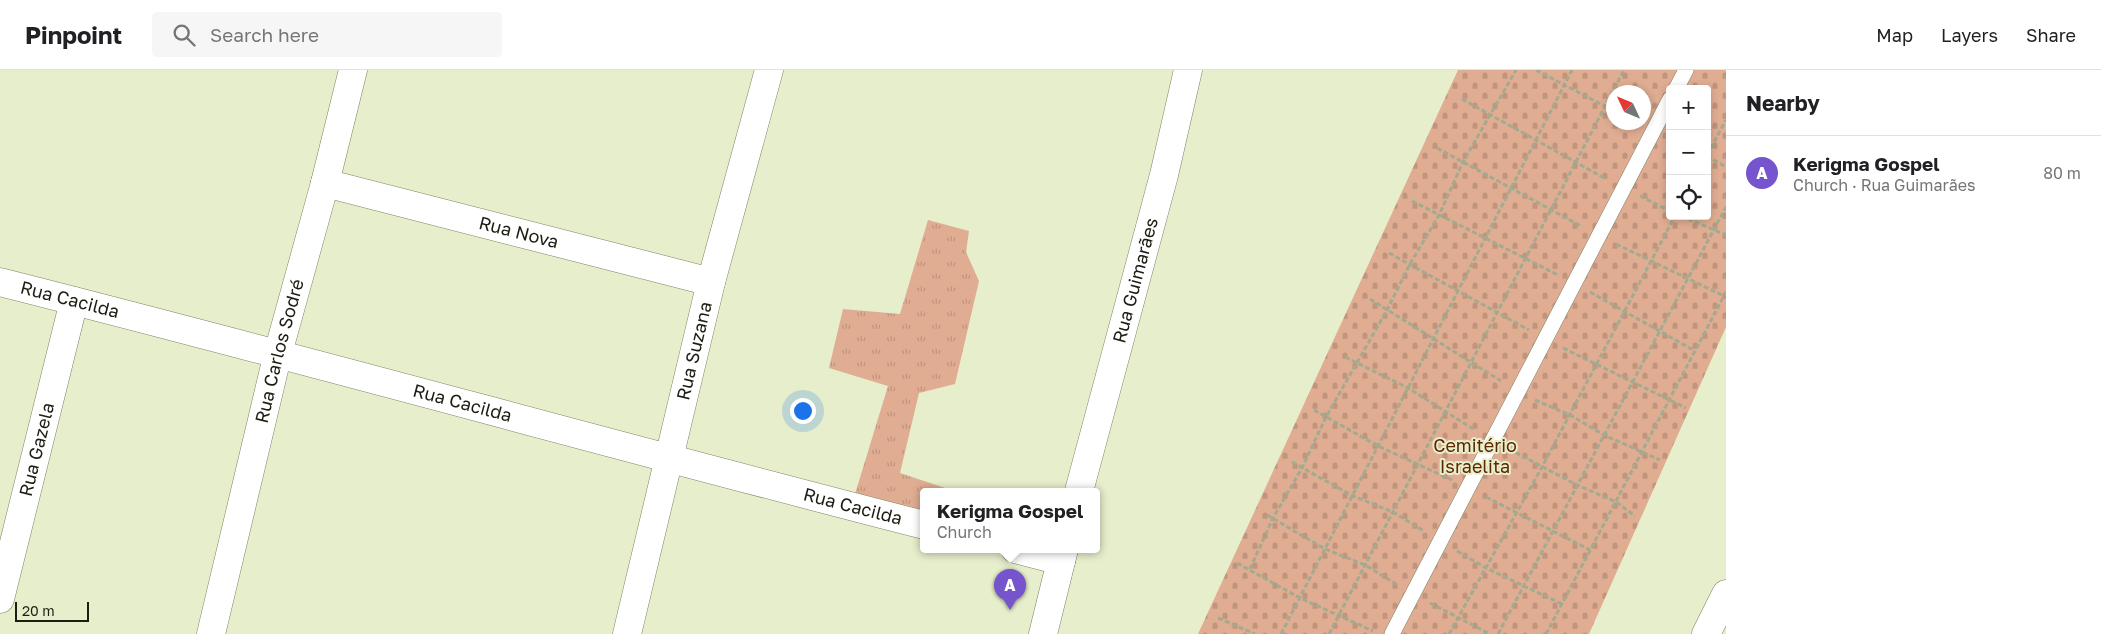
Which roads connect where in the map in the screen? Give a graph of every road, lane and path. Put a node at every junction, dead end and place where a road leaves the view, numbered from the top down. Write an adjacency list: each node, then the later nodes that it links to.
1 (353, 70): 23 (street, Rua Carlos Sodré)
2 (769, 70): 37 (street, Rua Suzana)
3 (1188, 70): 42 (street, Rua Guimarães)
4 (1516, 70): 14 (path)
5 (1536, 70): 9 (path)
6 (1572, 70): 9 (path)
7 (1624, 70): 13 (path)
8 (1686, 70): 10 (lane)
9 (1565, 85): 13 (path); 16 (path)
10 (1678, 85)
11 (1462, 99): 14 (path)
12 (1666, 106): 24 (lane)
13 (1605, 107): 21 (path)
14 (1490, 115): 16 (path); 20 (path)
15 (1726, 120): 18 (path)
16 (1536, 140): 21 (path); 25 (path)
17 (1437, 148): 20 (path)
18 (1711, 148)
19 (1711, 158): 22 (path)
20 (1463, 162): 25 (path); 44 (path)
21 (1575, 164): 24 (path); 28 (path)
22 (1726, 167)
23 (325, 183): 37 (street, Rua Nova); 40 (street, Rua Carlos Sodré)
24 (1622, 187): 27 (path); 33 (lane)
25 (1511, 189): 28 (path); 46 (path)
26 (1726, 207): 31 (path)
27 (1666, 209)
28 (1551, 210): 33 (path); 50 (path)
29 (1673, 220): 34 (path)
30 (1691, 220): 31 (path)
31 (1714, 229): 32 (path); 35 (path)
32 (1726, 234)
33 (1598, 235): 34 (path); 52 (lane)
34 (1651, 261): 35 (path); 57 (path)
35 (1688, 279): 38 (path); 68 (path)
36 (0, 282): 39 (street, Rua Cacilda)
37 (712, 282): 41 (street, Rua Suzana)
38 (1725, 294): 69 (path)
39 (74, 301): 40 (street, Rua Cacilda); 54 (street, Rua Gazela)
40 (278, 353): 41 (street, Rua Cacilda); 58 (street, Rua Carlos Sodré)
41 (668, 459): 45 (street, Rua Cacilda); 59 (street, Rua Suzana)
42 (1080, 488)
43 (1267, 514): 44 (path)
44 (1273, 518): 46 (path); 51 (path)
45 (920, 524)
46 (1325, 549): 50 (path); 53 (path)
47 (1046, 553): 48 (street)
48 (1062, 555): 60 (street)
49 (1237, 563): 51 (path)
50 (1365, 565): 52 (path); 55 (path)
51 (1250, 569): 53 (path)
52 (1413, 594): 57 (path); 65 (lane)
53 (1300, 598): 55 (path); 62 (path)
54 (0, 599)
55 (1339, 614): 63 (path); 64 (path)
56 (1218, 618): 61 (path)
57 (1459, 618): 66 (path); 67 (path)
58 (210, 634)
59 (627, 634)
60 (1043, 634)
61 (1255, 634)
62 (1281, 634)
63 (1329, 634)
64 (1378, 634)
65 (1392, 634)
66 (1449, 634)
67 (1490, 634)
68 (1498, 634)
69 (1546, 634)

